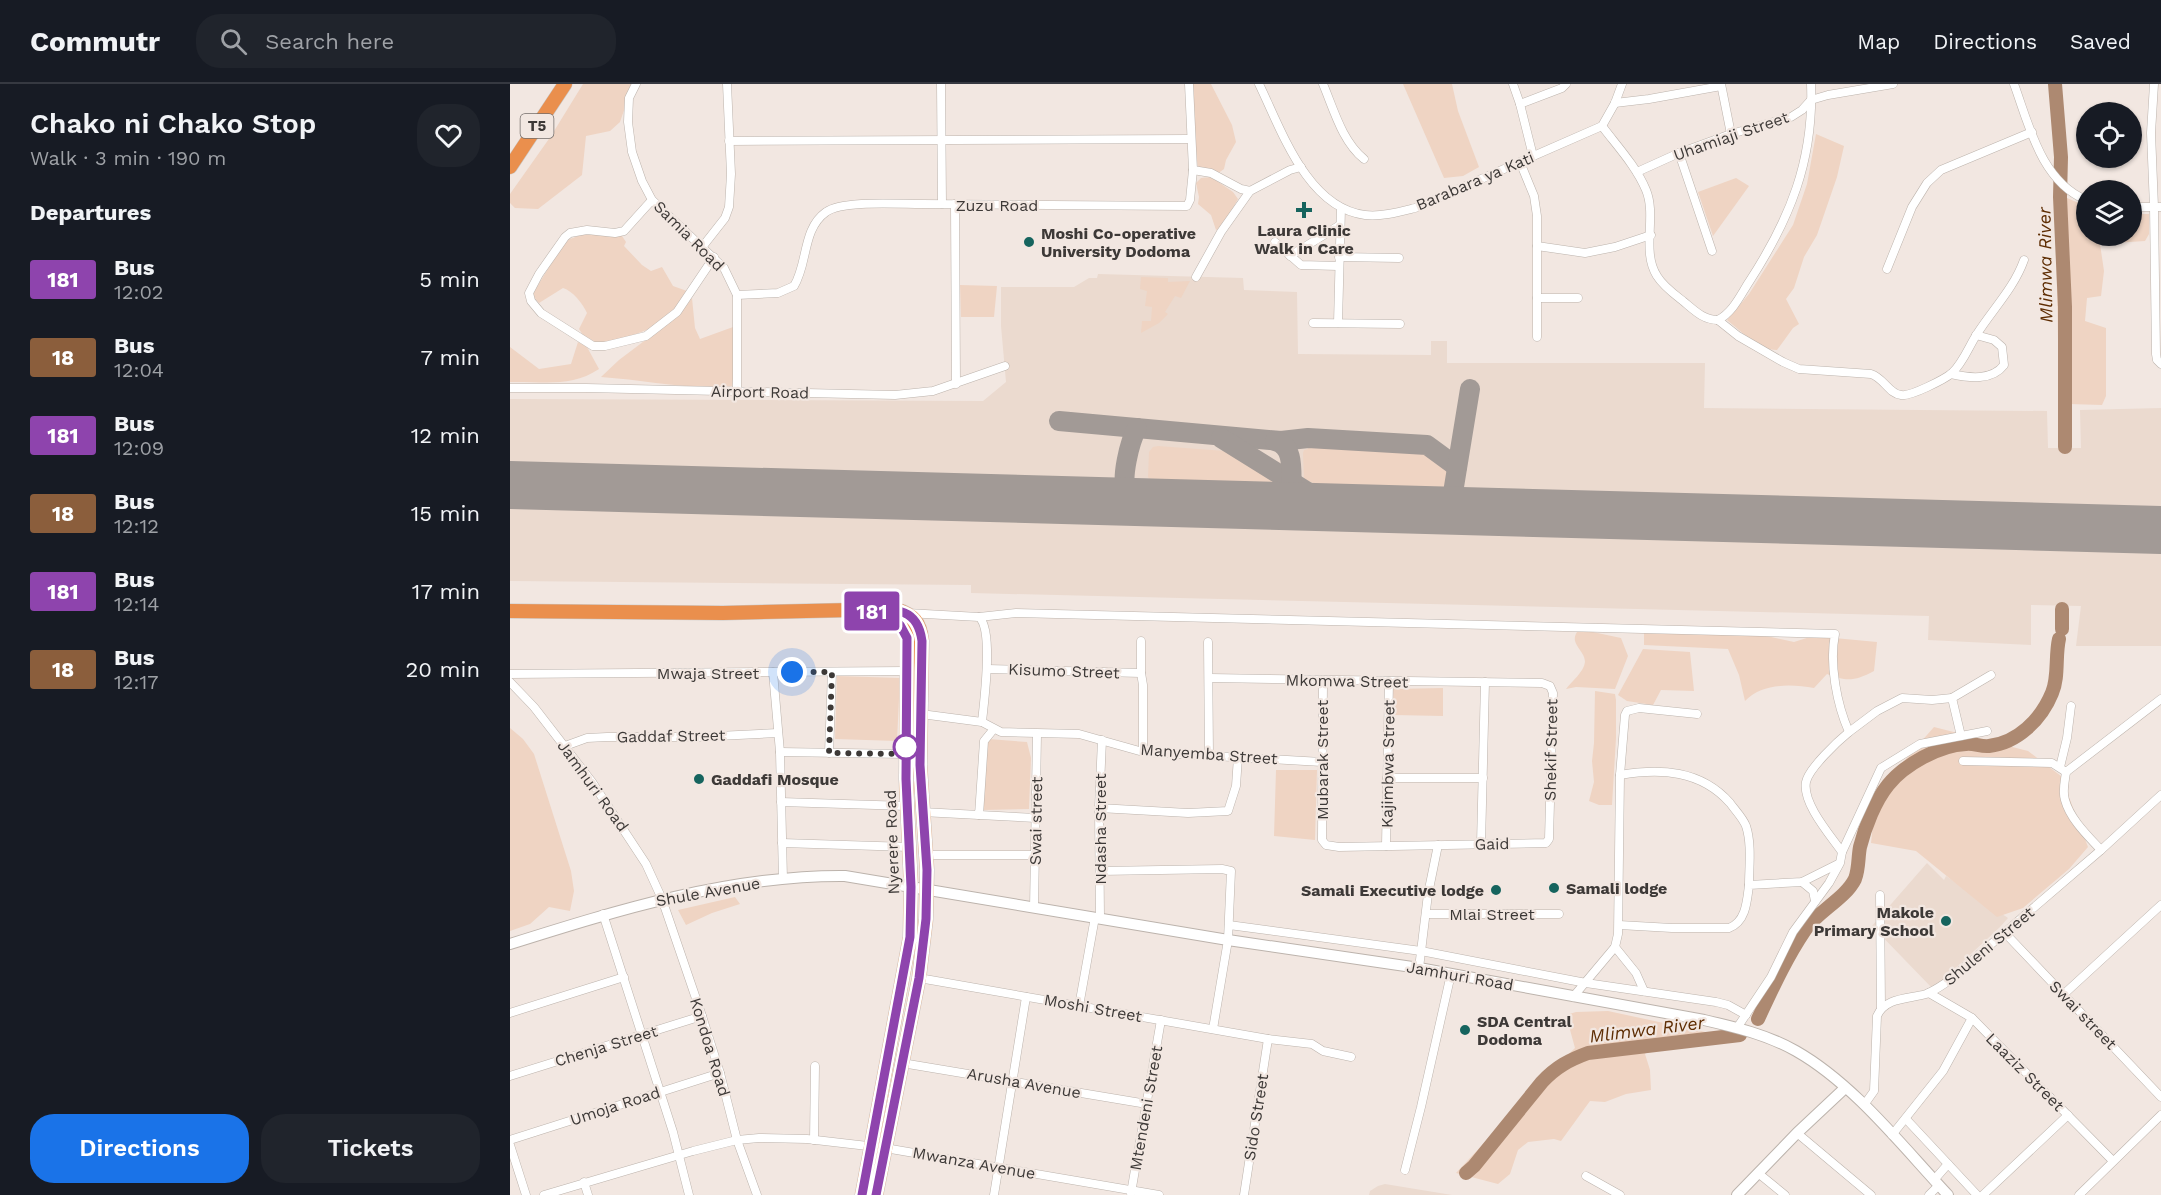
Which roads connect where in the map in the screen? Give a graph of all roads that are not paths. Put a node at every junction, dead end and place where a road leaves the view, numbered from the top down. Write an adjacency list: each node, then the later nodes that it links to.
1 (565, 84): 30 (highway, T5)
2 (636, 84): 36 (street, Samia Road)
3 (727, 84): 25 (street)
4 (941, 84): 24 (street)
5 (1189, 84): 23 (street, Zuzu Road)
6 (1259, 84): 31 (street, Barabara ya Kati)
7 (1323, 84): 28 (street)
8 (1513, 84): 19 (street)
9 (1566, 84): 19 (street)
10 (1622, 84): 18 (street)
11 (1811, 84): 17 (street)
12 (1893, 84): 16 (street, Uhamiaji Street)
13 (2014, 84): 21 (street)
14 (2154, 84): 40 (street)
15 (1721, 85): 18 (street); 22 (street)
16 (1882, 85): 17 (street, Uhamiaji Street)
17 (1812, 100): 22 (street, Uhamiaji Street); 60 (street)
18 (1615, 103): 20 (street)
19 (1520, 104): 27 (street)
20 (1602, 126): 27 (street, Barabara ya Kati); 33 (street)
21 (2032, 132): 35 (street); 54 (street)
22 (1731, 135): 26 (street, Uhamiaji Street)
23 (1190, 139): 24 (street); 32 (street, Zuzu Road)
24 (941, 140): 25 (street); 37 (street)
25 (729, 141): 45 (street)
26 (1679, 153): 33 (street, Uhamiaji Street); 47 (street)
27 (1533, 156): 29 (street, Barabara ya Kati)
28 (1364, 159)
29 (1520, 162): 41 (street, Barabara ya Kati); 46 (street)
30 (510, 167)
31 (1301, 167): 34 (street); 41 (street, Barabara ya Kati)
32 (1193, 170): 34 (street); 38 (street, Zuzu Road)
33 (1637, 172): 43 (street)
34 (1250, 191): 55 (street)
35 (2076, 194)
36 (652, 200): 45 (street, Samia Road); 49 (street)
37 (942, 204): 38 (street, Zuzu Road); 56 (street, Zuzu Road)
38 (955, 204): 69 (street)
39 (2142, 207): 40 (street)
40 (2158, 207): 59 (street)
41 (1341, 208): 42 (street)
42 (1340, 225): 48 (street); 50 (street)
43 (1651, 235): 46 (street); 60 (street)
44 (1275, 242): 48 (street)
45 (703, 246): 49 (street, Samia Road)
46 (1538, 246): 57 (street)
47 (1712, 251)
48 (1290, 256): 53 (street)
49 (714, 257): 56 (street, Samia Road)
50 (1339, 258): 51 (street); 53 (street)
51 (1399, 258)
52 (2024, 260): 64 (street)
53 (1338, 267): 62 (street)
54 (1887, 269)
55 (1197, 277)
56 (737, 295): 71 (street, Samia Road)
57 (1537, 298): 58 (street); 65 (street)
58 (1578, 298)
59 (2158, 316): 66 (street)
60 (1718, 320): 68 (street)
61 (1313, 323): 62 (street)
62 (1338, 323): 63 (street)
63 (1400, 324)
64 (1976, 335): 68 (street); 68 (street)
65 (1537, 337)
66 (2161, 364)
67 (1005, 366): 69 (street, Airport Road)
68 (1951, 374)
69 (956, 384): 71 (street, Airport Road)
70 (510, 388): 71 (street, Airport Road)
71 (738, 391)
72 (510, 611): 73 (highway)
73 (862, 611): 74 (highway); 79 (highway, Nyerere Road)
74 (906, 613): 75 (street); 93 (highway, Nyerere Road)
75 (979, 617): 78 (street); 98 (street)
76 (1140, 641): 82 (street)
77 (1208, 642): 85 (street)
78 (987, 669): 82 (street, Kisumo Street); 95 (street)
79 (907, 671): 81 (street, Mwaja Street); 107 (highway, Nyerere Road)
80 (773, 672): 81 (street, Mwaja Street); 83 (street, Mwaja Street); 99 (street)
81 (832, 672): 106 (street)
82 (1141, 673): 105 (street)
83 (510, 675)
84 (1991, 675): 90 (street)
85 (1210, 678): 86 (street, Mkomwa Street); 108 (street)
86 (1323, 681): 87 (street, Mkomwa Street); 111 (street, Mubarak Street)
87 (1389, 681): 89 (street, Mkomwa Street); 114 (street, Kajimbwa Street)
88 (510, 682): 103 (street, Jamhuri Road)
89 (1485, 682): 115 (street); 125 (street, Shekif Street)
90 (1952, 698): 98 (street); 101 (street)
91 (2161, 699): 112 (street)
92 (2071, 706): 112 (street)
93 (921, 714): 95 (street, Manyemba Street); 120 (highway, Nyerere Road)
94 (1697, 714): 113 (street)
95 (982, 722): 96 (street, Manyemba Street)
96 (993, 729): 100 (street, Manyemba Street); 121 (street)
97 (1987, 731): 101 (street)
98 (1849, 732): 131 (street)
99 (778, 733): 103 (street, Gaddaf Street); 104 (street)
100 (1037, 734): 102 (street, Manyemba Street); 122 (street, Swai street)
101 (1961, 736): 131 (street)
102 (1102, 740): 105 (street, Manyemba Street); 119 (street, Ndasha Street)
103 (565, 746): 142 (street, Jamhuri Road)
104 (780, 752): 106 (street); 117 (street)
105 (1143, 752): 108 (street, Manyemba Street)
106 (829, 753): 107 (street)
107 (906, 754): 118 (highway, Nyerere Road)
108 (1209, 756): 109 (street, Manyemba Street)
109 (1238, 757): 111 (street, Manyemba Street); 119 (street)
110 (1963, 761): 112 (street)
111 (1322, 762): 123 (street, Mubarak Street)
112 (2063, 769): 130 (street)
113 (1620, 775): 138 (street); 151 (street)
114 (1387, 778): 115 (street); 128 (street, Kajimbwa Street)
115 (1483, 778): 126 (street)
116 (2161, 795): 130 (street, Shuleni Street)
117 (781, 802): 118 (street); 124 (street)
118 (907, 806): 129 (highway, Nyerere Road)
119 (1099, 808): 135 (street, Ndasha Street)
120 (922, 812): 121 (street); 132 (highway, Nyerere Road)
121 (979, 815): 122 (street)
122 (1036, 818): 133 (street, Swai street)
123 (1322, 840): 128 (street, Gaid)
124 (782, 843): 129 (street); 136 (street)
125 (1546, 843): 126 (street, Gaid)
126 (1481, 844): 127 (street, Gaid)
127 (1438, 845): 128 (street, Gaid); 146 (street)
128 (1386, 846)
129 (909, 847): 139 (highway, Nyerere Road)
130 (2101, 850): 152 (street, Shuleni Street)
131 (1842, 852): 134 (street)
132 (925, 855): 133 (street); 140 (highway, Nyerere Road)
133 (1035, 855): 145 (street, Swai street)
134 (1840, 863): 137 (street); 143 (street)
135 (1100, 871): 149 (street, Ndasha Street); 150 (street)
136 (783, 879): 139 (main road, Shule Avenue); 142 (main road, Shule Avenue)
137 (1802, 882): 138 (street); 143 (street)
138 (1749, 885): 151 (street)
139 (911, 887): 140 (main road, Jamhuri Road); 198 (highway, Nyerere Road)
140 (927, 890): 145 (main road, Jamhuri Road); 160 (highway, Nyerere Road)
141 (1880, 895): 168 (street)
142 (662, 899): 148 (main road, Shule Avenue); 171 (street, Kondoa Road)
143 (1815, 901): 170 (street)
144 (2161, 905): 164 (street)
145 (1034, 908): 149 (main road, Jamhuri Road)
146 (1426, 914): 147 (street, Mlai Street); 156 (street)
147 (1559, 914)
148 (603, 915): 154 (main road, Shule Avenue); 159 (street)
149 (1097, 917): 153 (main road, Jamhuri Road); 167 (street, Ndasha Street)
150 (1229, 925): 153 (street); 156 (street)
151 (1619, 925): 155 (street)
152 (2005, 933): 163 (street, Shuleni Street); 164 (street, Swai street)
153 (1228, 940): 157 (main road, Jamhuri Road); 175 (street)
154 (510, 944)
155 (1616, 947): 161 (street); 162 (street)
156 (1421, 951): 157 (street); 161 (street)
157 (1419, 968): 158 (main road, Jamhuri Road)
158 (1450, 974): 166 (main road, Jamhuri Road); 203 (street)
159 (624, 977): 169 (street); 176 (street)
160 (919, 978): 165 (street, Moshi Street); 179 (highway, Nyerere Road)
161 (1586, 983): 162 (street); 166 (street)
162 (1644, 991): 170 (street)
163 (1929, 993): 168 (street, Shuleni Street); 172 (street, Laaziz Street)
164 (2064, 994): 186 (street, Swai street)
165 (1026, 996): 167 (street, Moshi Street); 183 (street)
166 (1573, 997): 174 (main road, Jamhuri Road)
167 (1079, 1006): 173 (street, Moshi Street)
168 (1881, 1008): 188 (street)
169 (510, 1013)
170 (1746, 1015): 174 (street)
171 (702, 1016): 176 (street, Chenja Street); 181 (street, Kondoa Road)
172 (1972, 1018): 189 (street, Laaziz Street); 191 (street)
173 (1161, 1020): 175 (street, Moshi Street); 187 (street, Mtendeni Street)
174 (1737, 1028): 184 (main road, Jamhuri Road)
175 (1212, 1029): 177 (street, Moshi Street)
176 (642, 1035): 182 (street, Chenja Street); 185 (street)
177 (1268, 1039): 178 (street, Moshi Street); 218 (street, Sido Street)
178 (1351, 1057)
179 (902, 1062): 183 (street, Arusha Avenue); 198 (highway, Nyerere Road)
180 (815, 1066): 196 (street)
181 (720, 1073): 185 (street, Umoja Road); 195 (street, Kondoa Road)
182 (510, 1076)
183 (1012, 1081): 187 (street, Arusha Avenue); 202 (street)
184 (1845, 1088): 188 (main road, Jamhuri Road); 192 (main road)
185 (660, 1092): 194 (street, Umoja Road); 199 (street)
186 (2161, 1097)
187 (1147, 1104): 208 (street, Mtendeni Street)
188 (1864, 1106): 193 (main road, Jamhuri Road)
189 (2068, 1115): 200 (street, Laaziz Street); 226 (street)
190 (2161, 1115): 200 (street)
191 (1906, 1119): 193 (street); 201 (street)
192 (1797, 1133): 204 (main road); 222 (street)
193 (1892, 1135): 207 (main road, Jamhuri Road)
194 (510, 1140)
195 (737, 1140): 196 (street, Mwanza Avenue); 199 (street, Mwanza Avenue); 213 (street, Kondoa Road)
196 (814, 1140): 198 (street, Mwanza Avenue)
197 (510, 1145): 209 (street)
198 (879, 1147): 202 (street, Mwanza Avenue); 214 (highway, Nyerere Road); 215 (highway, Nyerere Road)
199 (678, 1156): 206 (street, Mwanza Avenue); 212 (street)
200 (2113, 1161): 227 (street)
201 (1948, 1164): 207 (street); 225 (street)
202 (998, 1167): 208 (street, Mwanza Avenue); 216 (street)
203 (1405, 1170)
204 (1758, 1173): 220 (main road); 221 (street)
205 (1586, 1176): 219 (street)
206 (584, 1182): 210 (street, Mwanza Avenue); 211 (street)
207 (1936, 1183): 223 (street); 224 (main road, Jamhuri Road)
208 (1131, 1193): 217 (street, Mwanza Avenue)
209 (526, 1195)
210 (544, 1195)
211 (588, 1195)
212 (689, 1195)
213 (757, 1195)
214 (862, 1195)
215 (876, 1195)
216 (994, 1195)
217 (1160, 1195)
218 (1244, 1195)
219 (1620, 1195)
220 (1737, 1195)
221 (1785, 1195)
222 (1871, 1195)
223 (1929, 1195)
224 (1948, 1195)
225 (1977, 1195)
226 (1983, 1195)
227 (2080, 1195)

